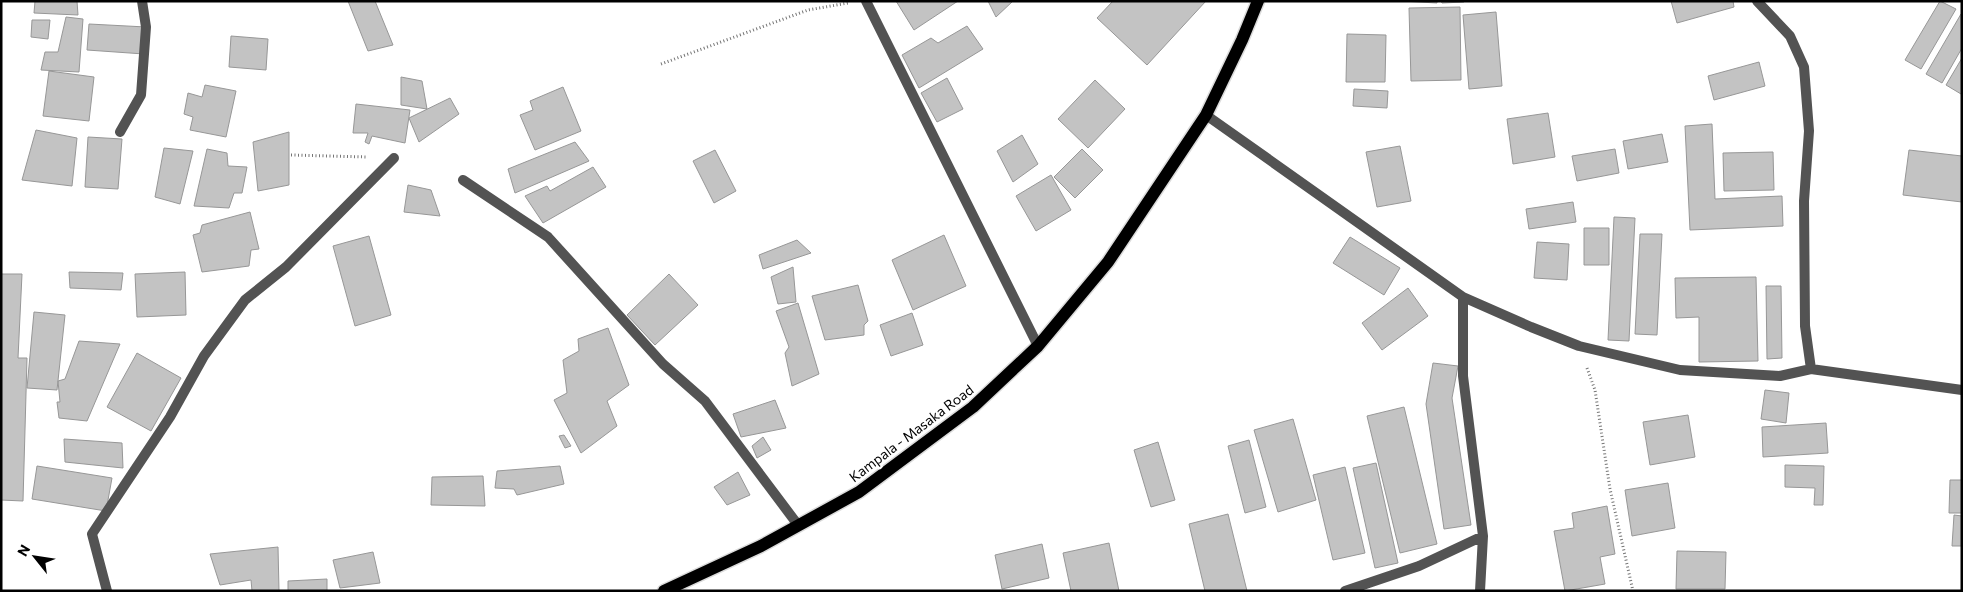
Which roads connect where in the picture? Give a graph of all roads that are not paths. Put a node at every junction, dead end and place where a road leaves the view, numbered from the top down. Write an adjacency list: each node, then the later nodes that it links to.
1 (142, 1): 6 (street)
2 (1258, 1): 5 (main road, Kampala - Masaka Road)
3 (1757, 1): 11 (street)
4 (867, 2): 10 (street)
5 (1206, 115): 9 (street); 10 (main road, Kampala - Masaka Road)
6 (120, 132)
7 (394, 158): 15 (street)
8 (463, 180): 13 (street)
9 (1462, 297): 11 (street); 14 (street)
10 (1038, 346): 13 (main road, Kampala - Masaka Road)
11 (1810, 368): 12 (street)
12 (1962, 390)
13 (798, 525): 16 (main road, Kampala - Masaka Road)
14 (1483, 536): 17 (street); 18 (street)
15 (107, 591)
16 (664, 591)
17 (1345, 591)
18 (1480, 591)

